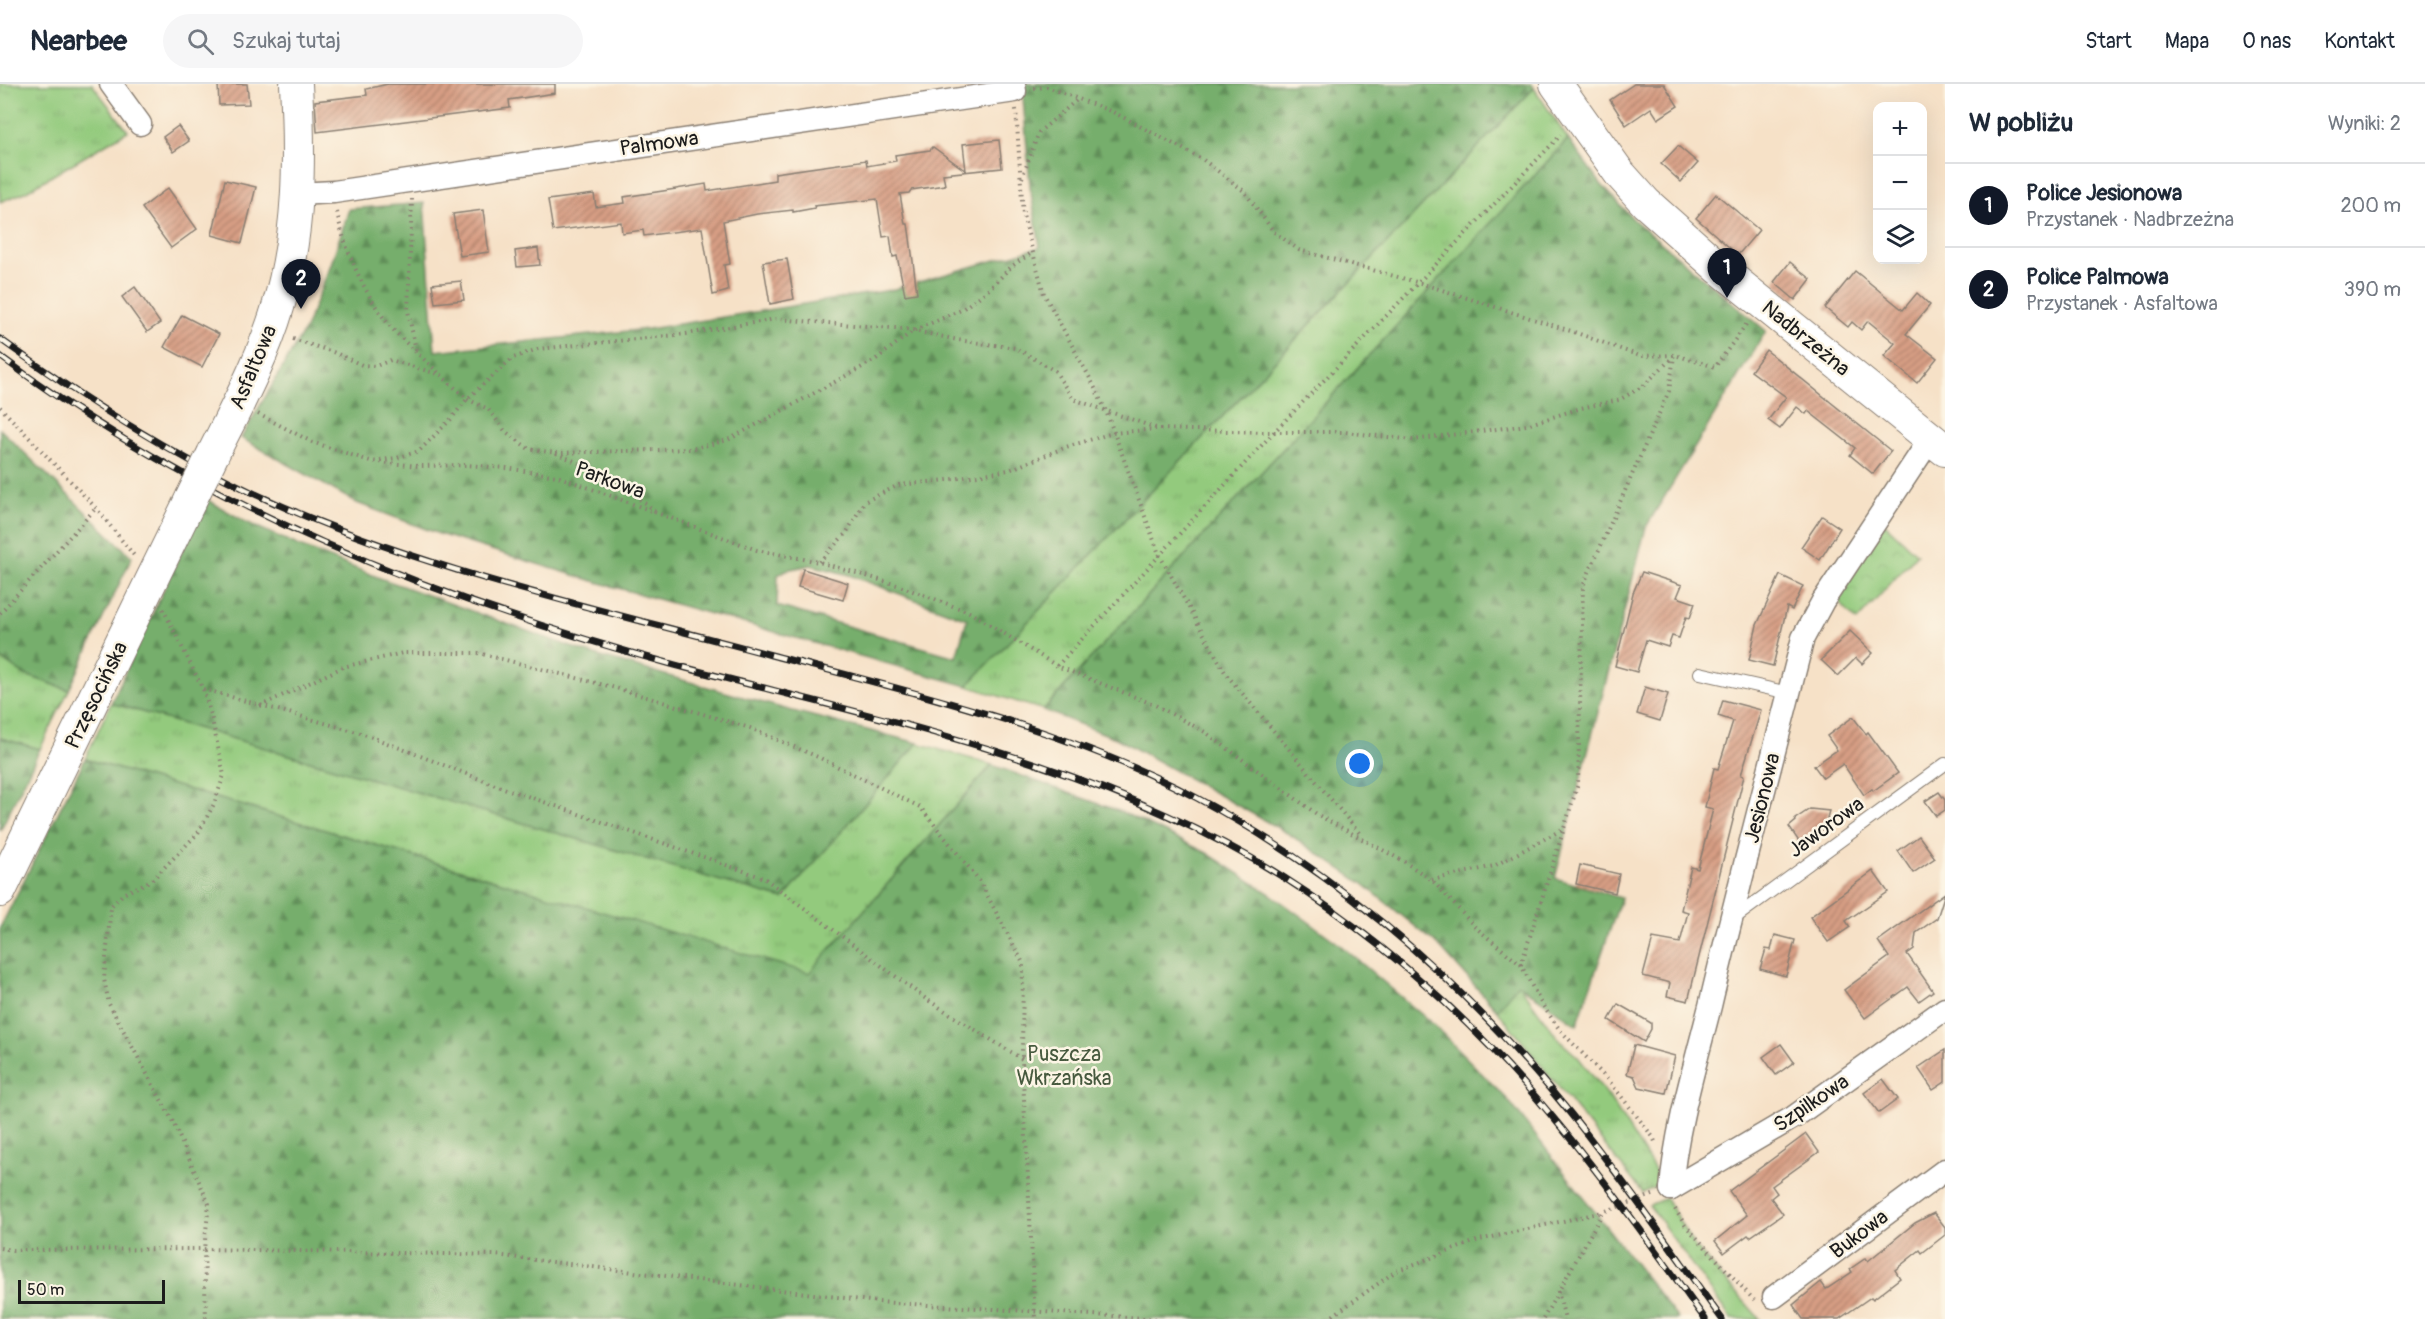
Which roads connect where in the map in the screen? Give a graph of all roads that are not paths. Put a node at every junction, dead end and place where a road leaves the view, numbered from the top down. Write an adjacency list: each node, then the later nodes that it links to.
1 (111, 84): 5 (street)
2 (296, 84): 6 (street, Asfaltowa)
3 (1556, 84): 7 (street, Nadbrzeżna)
4 (1014, 88): 6 (street, Palmowa)
5 (140, 124)
6 (297, 195): 8 (street, Asfaltowa, bridge)
7 (1938, 444): 10 (street, Jesionowa)
8 (191, 499): 12 (street, Przęsocińska)
9 (1700, 673): 10 (lane)
10 (1789, 693): 13 (street, Jesionowa)
11 (1945, 764): 13 (lane, Jaworowa)
12 (0, 891)
13 (1730, 921): 16 (street, Jesionowa)
14 (1945, 1009): 16 (street, Szpilkowa)
15 (1945, 1170): 17 (street, Bukowa)
16 (1671, 1189)
17 (1765, 1300)

